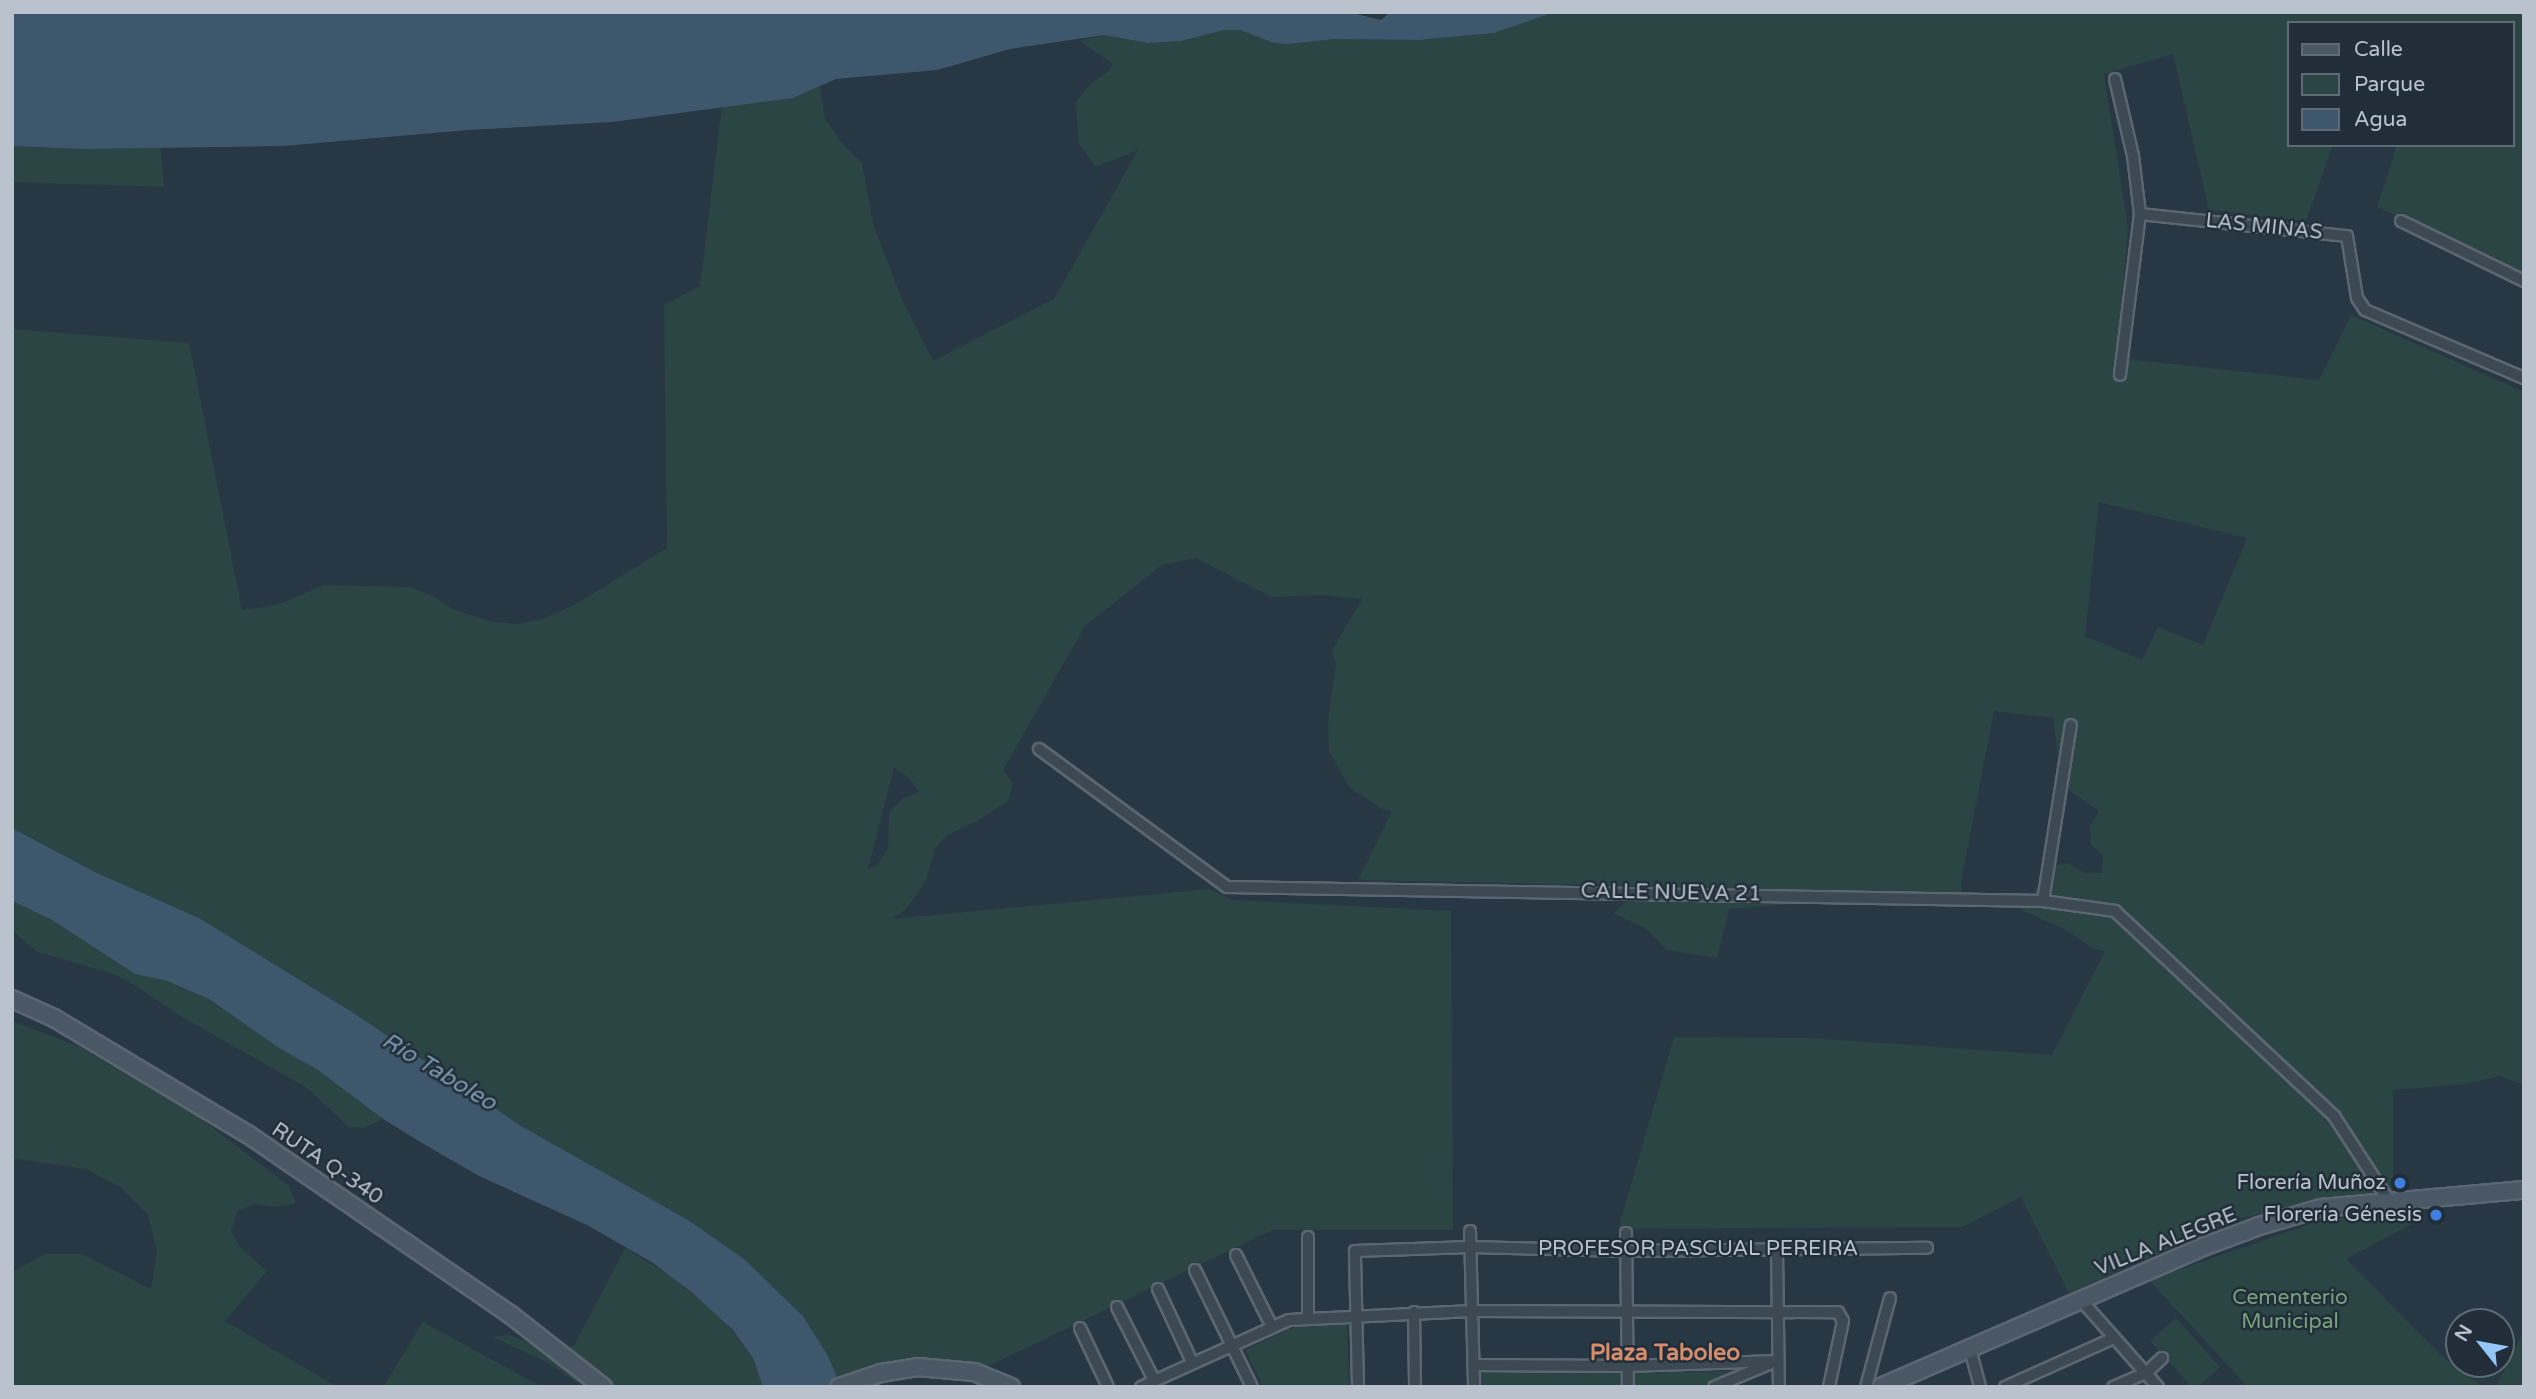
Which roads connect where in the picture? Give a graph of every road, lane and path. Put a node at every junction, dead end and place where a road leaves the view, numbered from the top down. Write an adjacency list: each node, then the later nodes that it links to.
1 (2115, 79): 2 (street)
2 (2140, 214): 5 (street); 6 (street, LAS MINAS)
3 (2401, 220): 4 (street)
4 (2524, 281)
5 (2120, 375)
6 (2524, 378)
7 (2071, 725): 9 (street)
8 (1039, 749): 9 (street, CALLE NUEVA 21)
9 (2043, 901): 12 (street, CALLE NUEVA 21)
10 (12, 999): 44 (street, RUTA Q-340)
11 (2524, 1189): 12 (street, VILLA ALEGRE)
12 (2389, 1201): 24 (street, VILLA ALEGRE)
13 (1470, 1231): 16 (street)
14 (1626, 1233): 19 (street)
15 (1308, 1237): 31 (street)
16 (1470, 1247): 19 (street, PROFESOR PASCUAL PEREIRA); 26 (street); 30 (street, PROFESOR PASCUAL PEREIRA)
17 (1927, 1248): 18 (street, PROFESOR PASCUAL PEREIRA)
18 (1777, 1250): 19 (street, PROFESOR PASCUAL PEREIRA); 28 (street)
19 (1626, 1251): 27 (street)
20 (1236, 1255): 32 (street)
21 (1195, 1270): 35 (street)
22 (1158, 1289): 39 (street)
23 (1890, 1298): 57 (street)
24 (2081, 1300): 34 (street); 36 (street, VILLA ALEGRE)
25 (1117, 1307): 43 (street)
26 (1472, 1311): 27 (street); 29 (street); 40 (street)
27 (1625, 1311): 28 (street); 41 (street)
28 (1777, 1311): 38 (street); 56 (street)
29 (1414, 1312): 30 (street); 51 (street)
30 (1356, 1315): 31 (street); 50 (street)
31 (1308, 1317): 32 (street)
32 (1272, 1327): 35 (street)
33 (1080, 1328): 47 (street)
34 (2114, 1338): 42 (street); 60 (street)
35 (1232, 1345): 39 (street); 49 (street)
36 (1970, 1349): 58 (street, VILLA ALEGRE); 59 (street)
37 (2162, 1358): 42 (street)
38 (1778, 1361): 41 (street); 54 (street); 55 (street)
39 (1192, 1362): 43 (street)
40 (1472, 1365): 41 (street); 52 (street)
41 (1626, 1366): 53 (street)
42 (2146, 1373): 61 (street); 62 (street)
43 (1154, 1380): 48 (street)
44 (603, 1387)
45 (839, 1387): 46 (street)
46 (1011, 1387)
47 (1108, 1387)
48 (1141, 1387)
49 (1252, 1387)
50 (1358, 1387)
51 (1415, 1387)
52 (1474, 1387)
53 (1628, 1387)
54 (1714, 1387)
55 (1779, 1387)
56 (1829, 1387)
57 (1866, 1387)
58 (1881, 1387)
59 (1980, 1387)
60 (2005, 1387)
61 (2113, 1387)
62 (2158, 1387)

